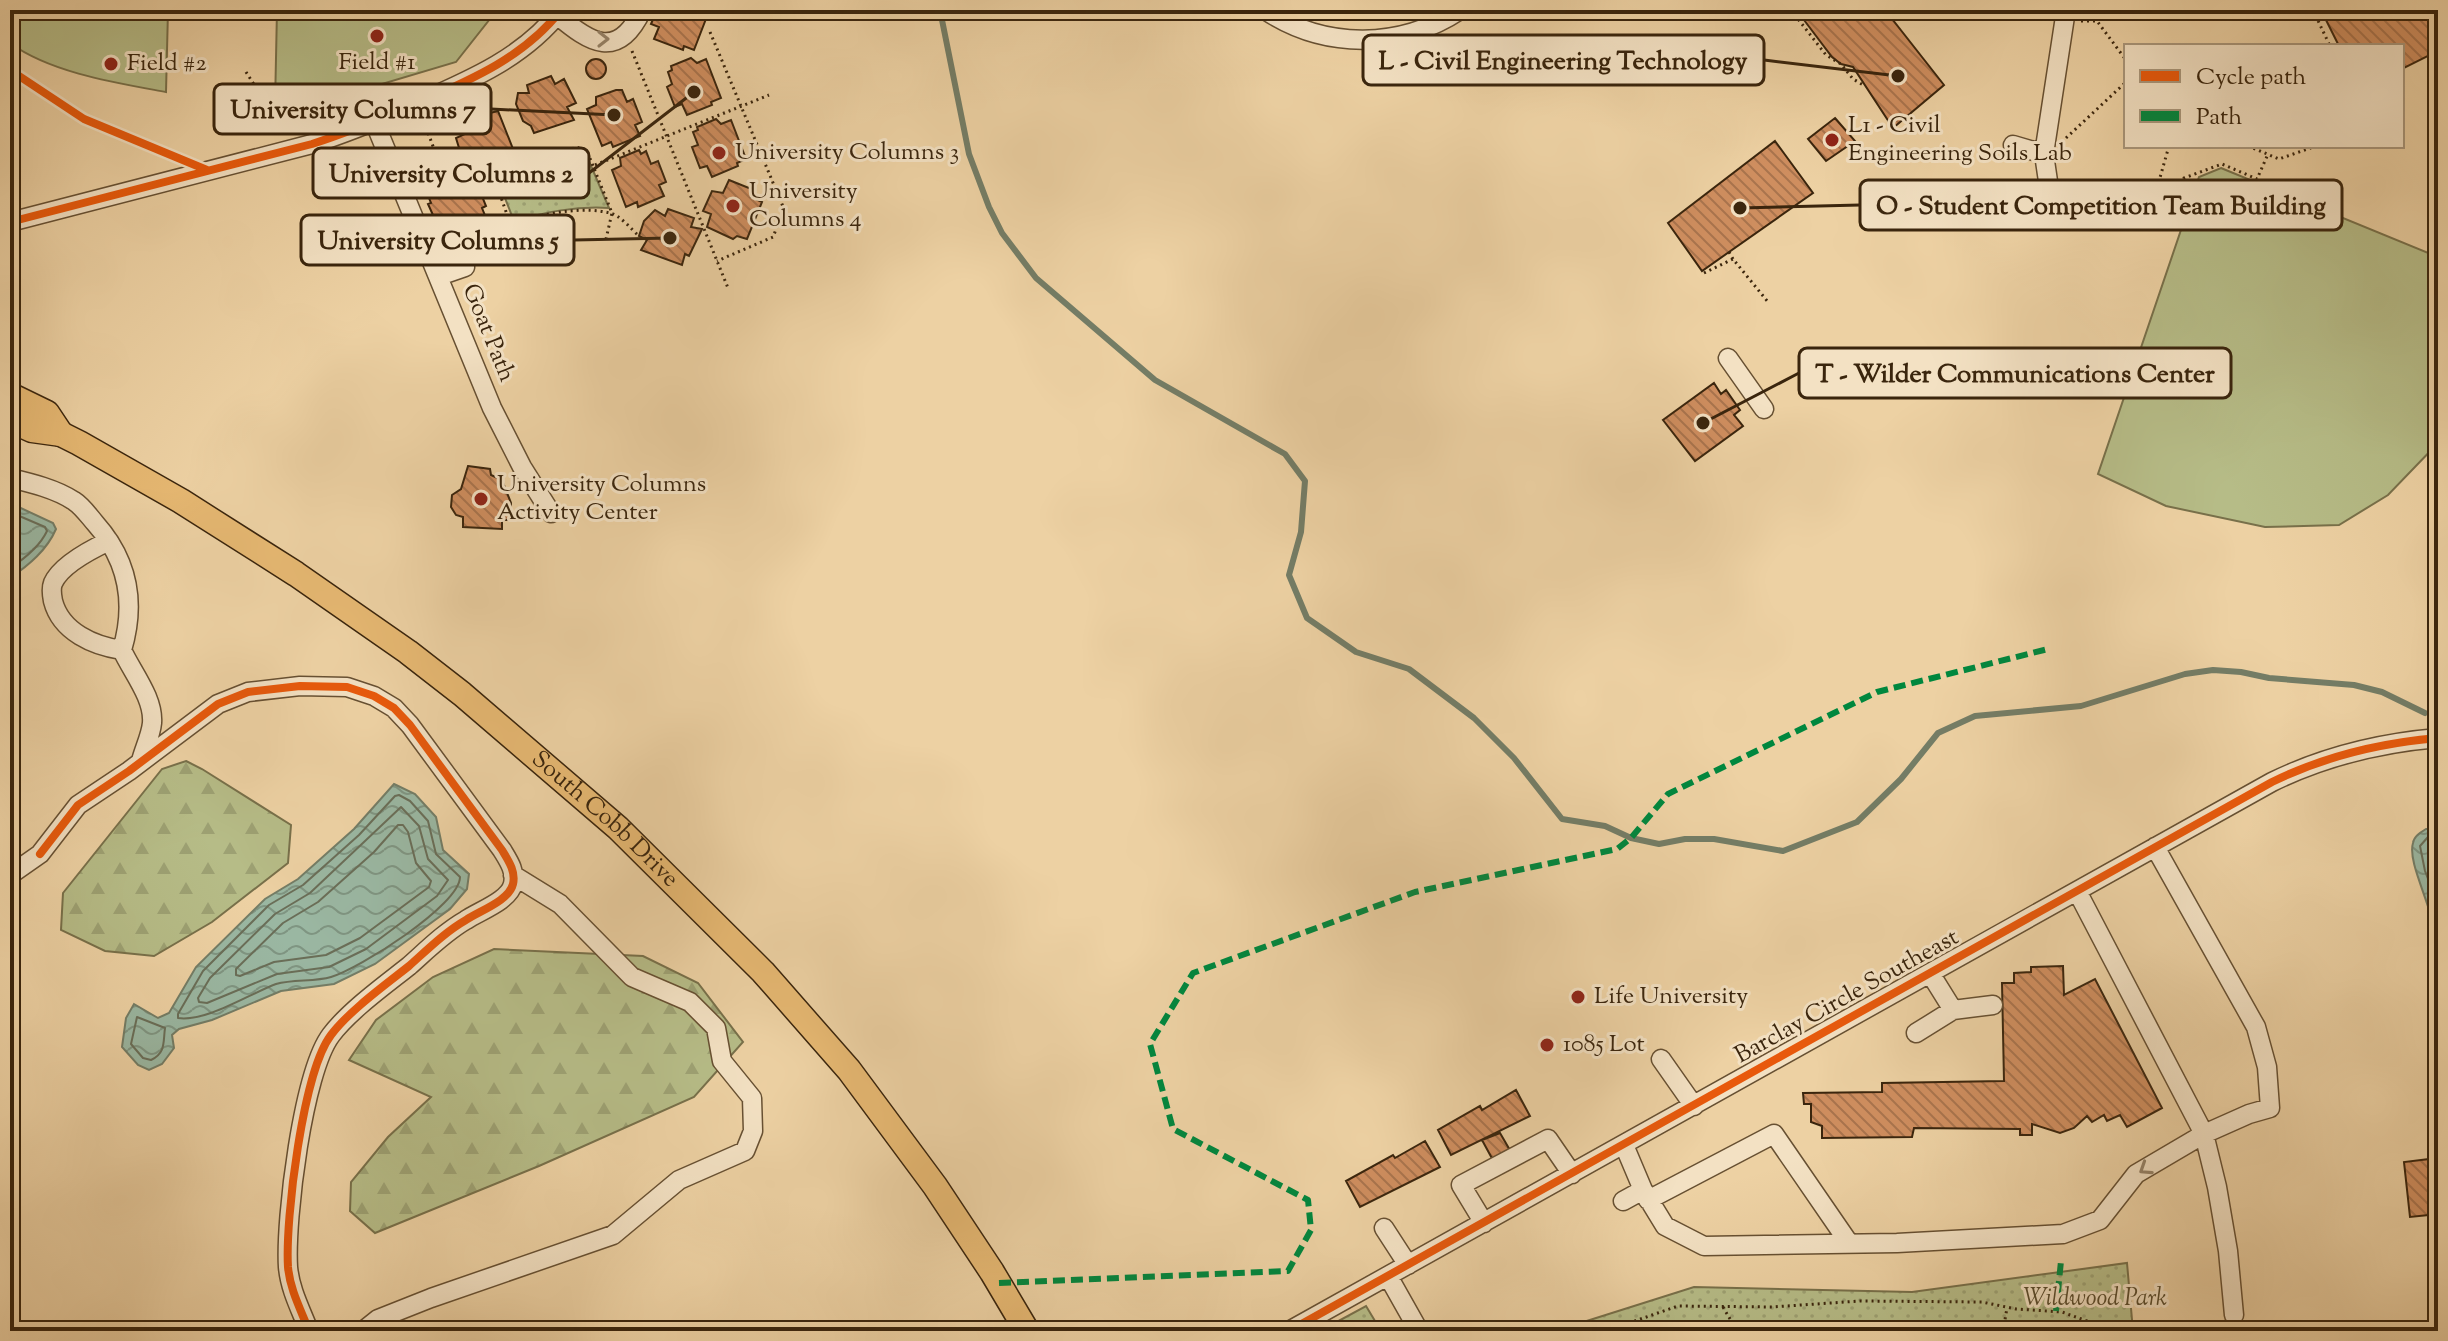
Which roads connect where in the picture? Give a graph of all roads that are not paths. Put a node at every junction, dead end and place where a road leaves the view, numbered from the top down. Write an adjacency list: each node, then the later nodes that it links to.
1 (642, 10): 4 (street, one-way to 1)
2 (1265, 10): 3 (street)
3 (1460, 10)
4 (559, 12): 6 (street)
5 (2061, 14): 8 (street)
6 (374, 121): 10 (street); 12 (street, Goat Path)
7 (2013, 145): 8 (street)
8 (2044, 154): 9 (street)
9 (2049, 188)
10 (10, 222)
11 (465, 267): 12 (street)
12 (439, 276): 19 (street, Goat Path)
13 (1728, 358): 15 (street)
14 (10, 395): 17 (main road, South Cobb Drive)
15 (1764, 409)
16 (10, 420): 17 (main road, South Cobb Drive)
17 (61, 434): 48 (main road, South Cobb Drive)
18 (10, 478): 20 (street)
19 (551, 513)
20 (109, 541): 21 (street); 21 (street)
21 (122, 650): 23 (street)
22 (2438, 738): 24 (street, Barclay Circle Southeast)
23 (141, 761): 25 (street); 26 (street)
24 (2155, 847): 27 (street, Barclay Circle Southeast); 34 (street)
25 (10, 875)
26 (513, 875): 46 (street); 47 (street)
27 (2077, 891): 28 (street, Barclay Circle Southeast); 34 (street)
28 (1930, 973): 30 (street); 33 (street, Barclay Circle Southeast)
29 (1993, 1005): 30 (street)
30 (1953, 1010): 31 (street)
31 (1916, 1033)
32 (1661, 1059): 33 (street)
33 (1694, 1106): 35 (street, Barclay Circle Southeast)
34 (2204, 1134): 41 (street, one-way to 41); 44 (street)
35 (1624, 1145): 36 (street, Barclay Circle Southeast); 37 (street)
36 (1572, 1174): 39 (street, Barclay Circle Southeast); 39 (street)
37 (1646, 1195): 38 (street); 41 (street); 41 (street)
38 (1623, 1201)
39 (1484, 1223): 42 (street, Barclay Circle Southeast)
40 (1384, 1228): 42 (street)
41 (1849, 1243)
42 (1408, 1265): 43 (street, Barclay Circle Southeast)
43 (1388, 1276): 45 (street, Barclay Circle Southeast); 49 (street)
44 (2234, 1315)
45 (1300, 1328)
46 (309, 1331)
47 (363, 1331)
48 (1027, 1331)
49 (1419, 1331)

